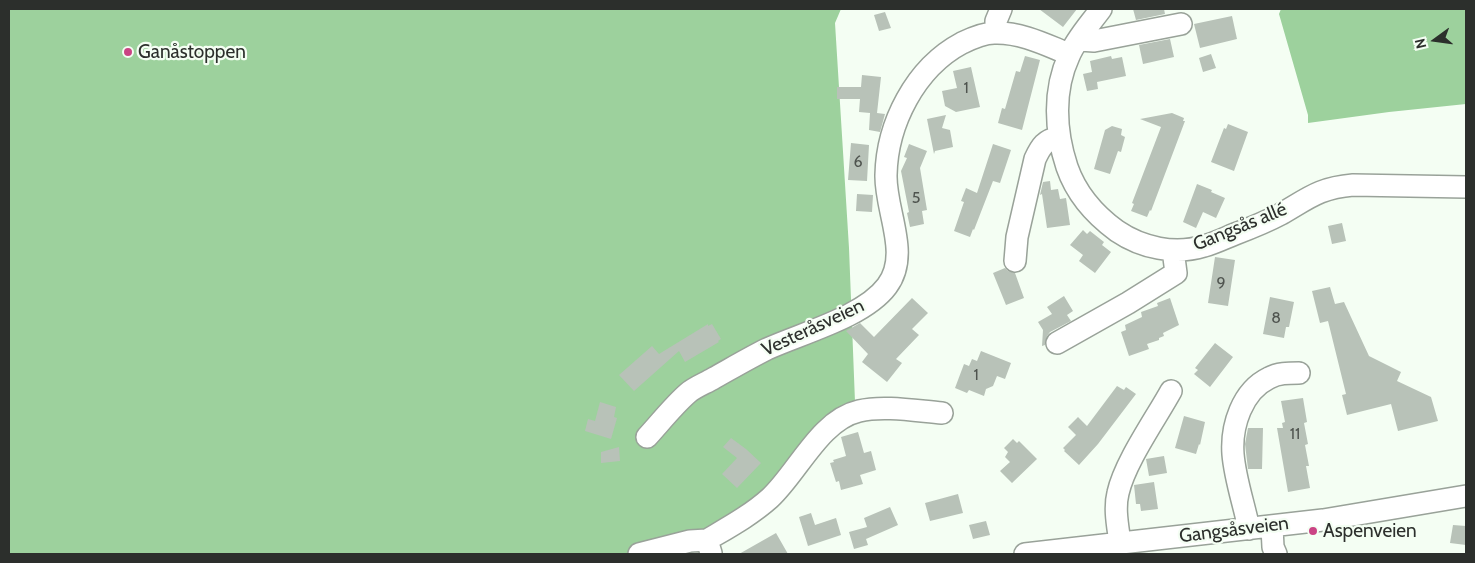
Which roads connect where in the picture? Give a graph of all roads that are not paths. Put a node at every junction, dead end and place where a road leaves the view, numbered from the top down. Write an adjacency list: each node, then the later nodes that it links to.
1 (1001, 9): 4 (street)
2 (1101, 9): 5 (street, Gangsås allé)
3 (1181, 24): 5 (street)
4 (996, 32): 5 (street, Vesteråsveien); 14 (street, Vesteråsveien)
5 (1074, 47): 6 (street, Gangsås allé)
6 (1059, 137): 8 (street, Gangsås allé); 9 (street)
7 (1466, 187): 8 (street, Gangsås allé)
8 (1173, 250): 10 (street)
9 (1015, 261)
10 (1057, 342)
11 (1299, 373): 17 (street)
12 (1171, 390): 18 (street)
13 (942, 413): 19 (street)
14 (646, 437)
15 (1466, 496): 16 (street, Gangsåsveien)
16 (1272, 527): 17 (street, Gangsåsveien); 23 (street)
17 (1249, 529): 18 (street, Gangsåsveien)
18 (1120, 543): 20 (street, Gangsåsveien)
19 (710, 547): 21 (street)
20 (1053, 553): 22 (street, Gangsåsveien)
21 (639, 554)
22 (1025, 554)
23 (1276, 554)

